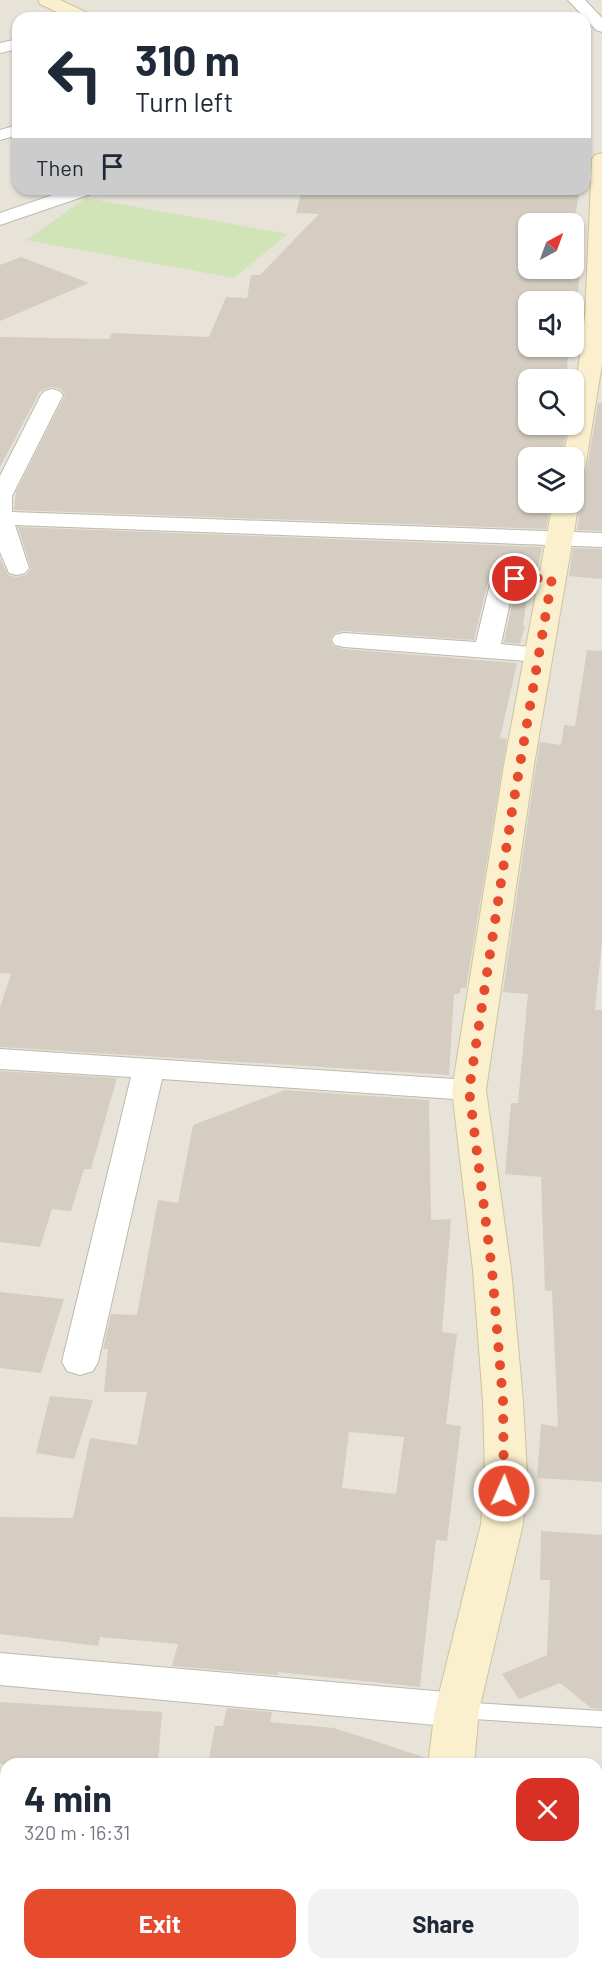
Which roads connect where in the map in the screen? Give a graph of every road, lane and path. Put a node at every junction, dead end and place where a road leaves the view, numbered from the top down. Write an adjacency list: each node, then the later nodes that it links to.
1 (46, 0): 3 (street)
2 (576, 0): 4 (street)
3 (71, 12)
4 (585, 12)
5 (597, 170): 9 (street)
6 (70, 195): 7 (street)
7 (0, 219)
8 (52, 395): 11 (street)
9 (577, 447)
10 (565, 513): 12 (street)
11 (1, 518): 12 (street); 14 (street)
12 (560, 538): 13 (street); 15 (street)
13 (602, 540)
14 (17, 568)
15 (552, 578): 17 (street); 18 (street)
16 (344, 640): 17 (street)
17 (487, 650): 18 (street)
18 (539, 654): 21 (street)
19 (0, 1059): 20 (street)
20 (148, 1070): 21 (street); 22 (street)
21 (469, 1090): 24 (street)
22 (80, 1362)
23 (0, 1669): 24 (street)
24 (457, 1710): 25 (lane); 26 (street)
25 (602, 1719)
26 (452, 1758)

